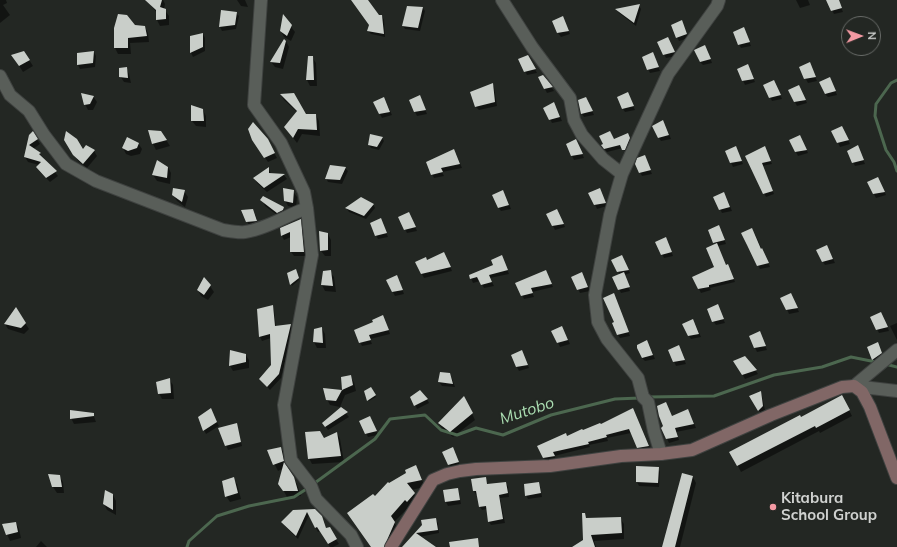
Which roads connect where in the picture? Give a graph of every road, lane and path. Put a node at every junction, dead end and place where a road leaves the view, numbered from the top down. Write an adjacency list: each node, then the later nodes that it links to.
1 (261, 0): 6 (street)
2 (502, 0): 5 (street)
3 (719, 0): 5 (street)
4 (0, 76): 6 (street)
5 (622, 174): 10 (street)
6 (307, 208): 12 (street)
7 (897, 350): 8 (street)
8 (854, 386): 9 (street); 10 (main road); 11 (main road)
9 (897, 391)
10 (661, 454): 13 (main road)
11 (897, 478)
12 (357, 547)
13 (391, 547)

